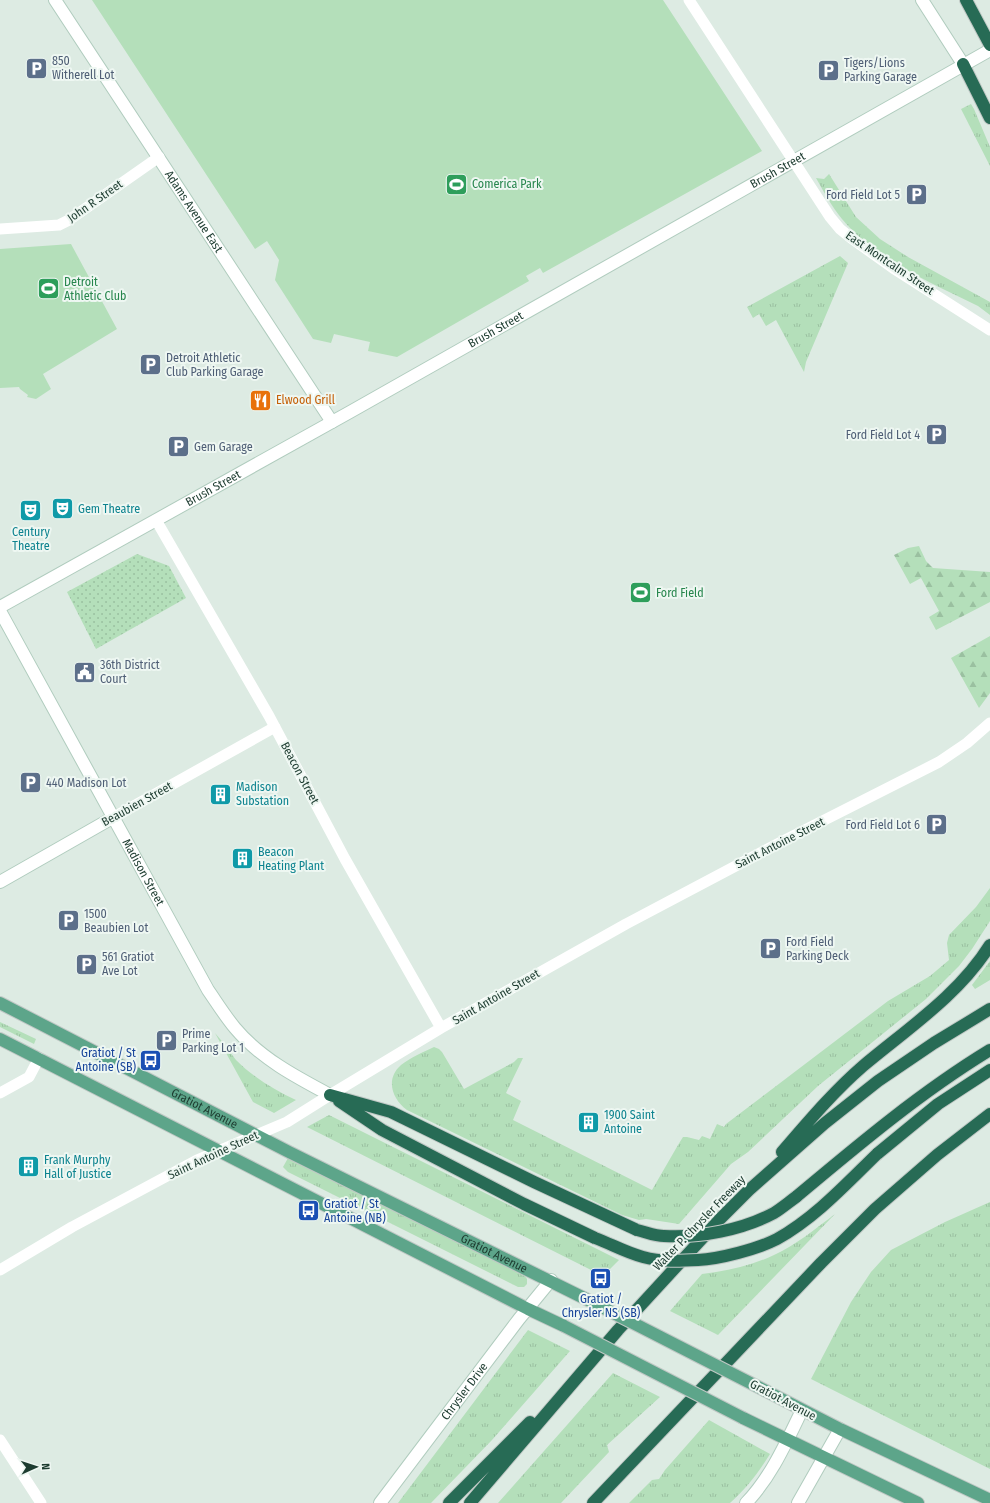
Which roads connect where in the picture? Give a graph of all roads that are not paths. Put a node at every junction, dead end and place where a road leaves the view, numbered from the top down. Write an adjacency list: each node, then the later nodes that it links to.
1 (55, 0): 9 (street, Adams Avenue East)
2 (689, 0): 10 (street, East Montcalm Street)
3 (922, 0): 7 (street)
4 (966, 0): 5 (highway)
5 (990, 45)
6 (990, 50): 7 (street, Brush Street)
7 (968, 62): 8 (highway); 10 (street, Brush Street)
8 (990, 118)
9 (159, 157): 11 (street, John R Street); 13 (street, Adams Avenue East)
10 (794, 160): 12 (street, East Montcalm Street); 13 (street, Brush Street)
11 (0, 229)
12 (990, 330)
13 (332, 422): 14 (street, Brush Street)
14 (156, 520): 15 (street, Brush Street); 18 (street, Beacon Street)
15 (0, 607)
16 (0, 610): 19 (street, Madison Street)
17 (990, 723): 24 (street, Saint Antoine Street)
18 (275, 727): 19 (street, Beaubien Street); 24 (street, Beacon Street)
19 (114, 817): 20 (street, Beaubien Street); 30 (street, Madison Street)
20 (0, 882)
21 (990, 945): 36 (highway)
22 (0, 1003): 33 (main road, Gratiot Avenue)
23 (990, 1009): 36 (highway, Walter P. Chrysler Freeway)
24 (442, 1028): 30 (street, Saint Antoine Street)
25 (0, 1039): 27 (main road)
26 (990, 1050): 30 (highway, bridge)
27 (39, 1058): 29 (street); 35 (main road)
28 (990, 1070): 30 (highway, bridge)
29 (0, 1093)
30 (330, 1095): 33 (street, Saint Antoine Street)
31 (990, 1114): 34 (highway)
32 (990, 1124): 34 (highway)
33 (256, 1135): 35 (street, Saint Antoine Street); 38 (main road, Gratiot Avenue)
34 (954, 1141): 51 (highway)
35 (219, 1151): 37 (street, Saint Antoine Street); 39 (main road)
36 (749, 1190): 40 (highway, Walter P. Chrysler Freeway)
37 (0, 1270)
38 (551, 1280): 39 (street, Chrysler Drive); 41 (main road, Gratiot Avenue, bridge)
39 (528, 1309): 44 (main road, bridge); 48 (street, Chrysler Drive)
40 (618, 1330): 49 (highway); 50 (highway, Walter P. Chrysler Freeway)
41 (802, 1410): 42 (main road, Gratiot Avenue); 44 (street)
42 (840, 1430): 45 (street); 46 (main road, Gratiot Avenue)
43 (0, 1440): 47 (street)
44 (787, 1441): 45 (main road); 52 (street)
45 (824, 1458): 53 (street); 54 (main road)
46 (990, 1500)
47 (41, 1503)
48 (380, 1503)
49 (449, 1503)
50 (470, 1503)
51 (593, 1503)
52 (746, 1503)
53 (798, 1503)
54 (918, 1503)

